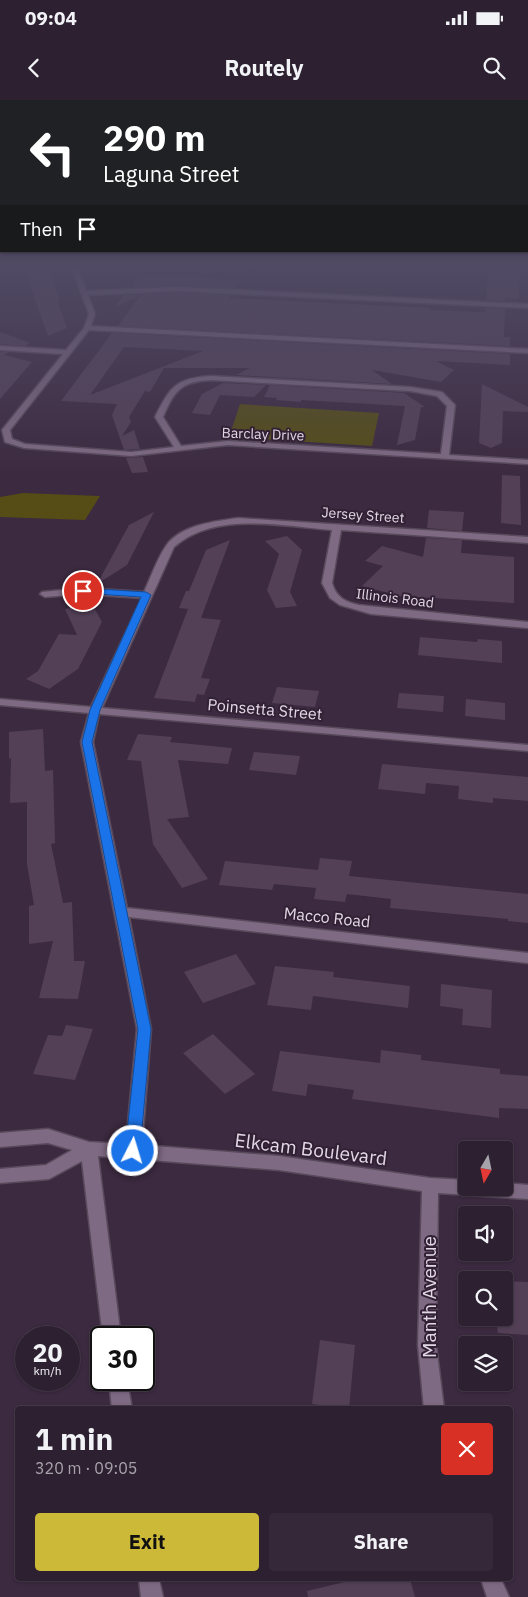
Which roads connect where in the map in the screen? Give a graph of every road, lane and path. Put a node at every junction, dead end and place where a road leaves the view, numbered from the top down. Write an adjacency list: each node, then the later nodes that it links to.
1 (79, 336): 5 (street)
2 (237, 336): 4 (street)
3 (0, 348): 5 (street)
4 (528, 351)
5 (66, 352): 6 (street, Barclay Drive)
6 (179, 449): 7 (street, Barclay Drive); 7 (street)
7 (445, 457): 8 (street, Barclay Drive)
8 (528, 462)
9 (337, 527): 10 (street, Jersey Street); 12 (street, Jersey Street); 13 (street, Illinois Road)
10 (528, 540)
11 (46, 594): 12 (street)
12 (146, 595): 15 (street, Jersey Street)
13 (528, 625)
14 (0, 702): 15 (street, Poinsetta Street)
15 (95, 710): 16 (street, Poinsetta Street); 17 (street, Jersey Street)
16 (528, 748)
17 (121, 912): 18 (street, Macco Road); 21 (street, Jersey Street)
18 (528, 958)
19 (0, 1140): 20 (street, Elkcam Boulevard)
20 (89, 1149): 21 (street, Elkcam Boulevard); 22 (street); 25 (street)
21 (133, 1151): 23 (street, Elkcam Boulevard)
22 (0, 1176)
23 (430, 1185): 24 (street, Elkcam Boulevard); 28 (street, Manth Avenue)
24 (528, 1192)
25 (111, 1326)
26 (120, 1391): 27 (street)
27 (122, 1406)
28 (434, 1406)
29 (149, 1581): 31 (street)
30 (492, 1581): 32 (street)
31 (152, 1597)
32 (498, 1597)

